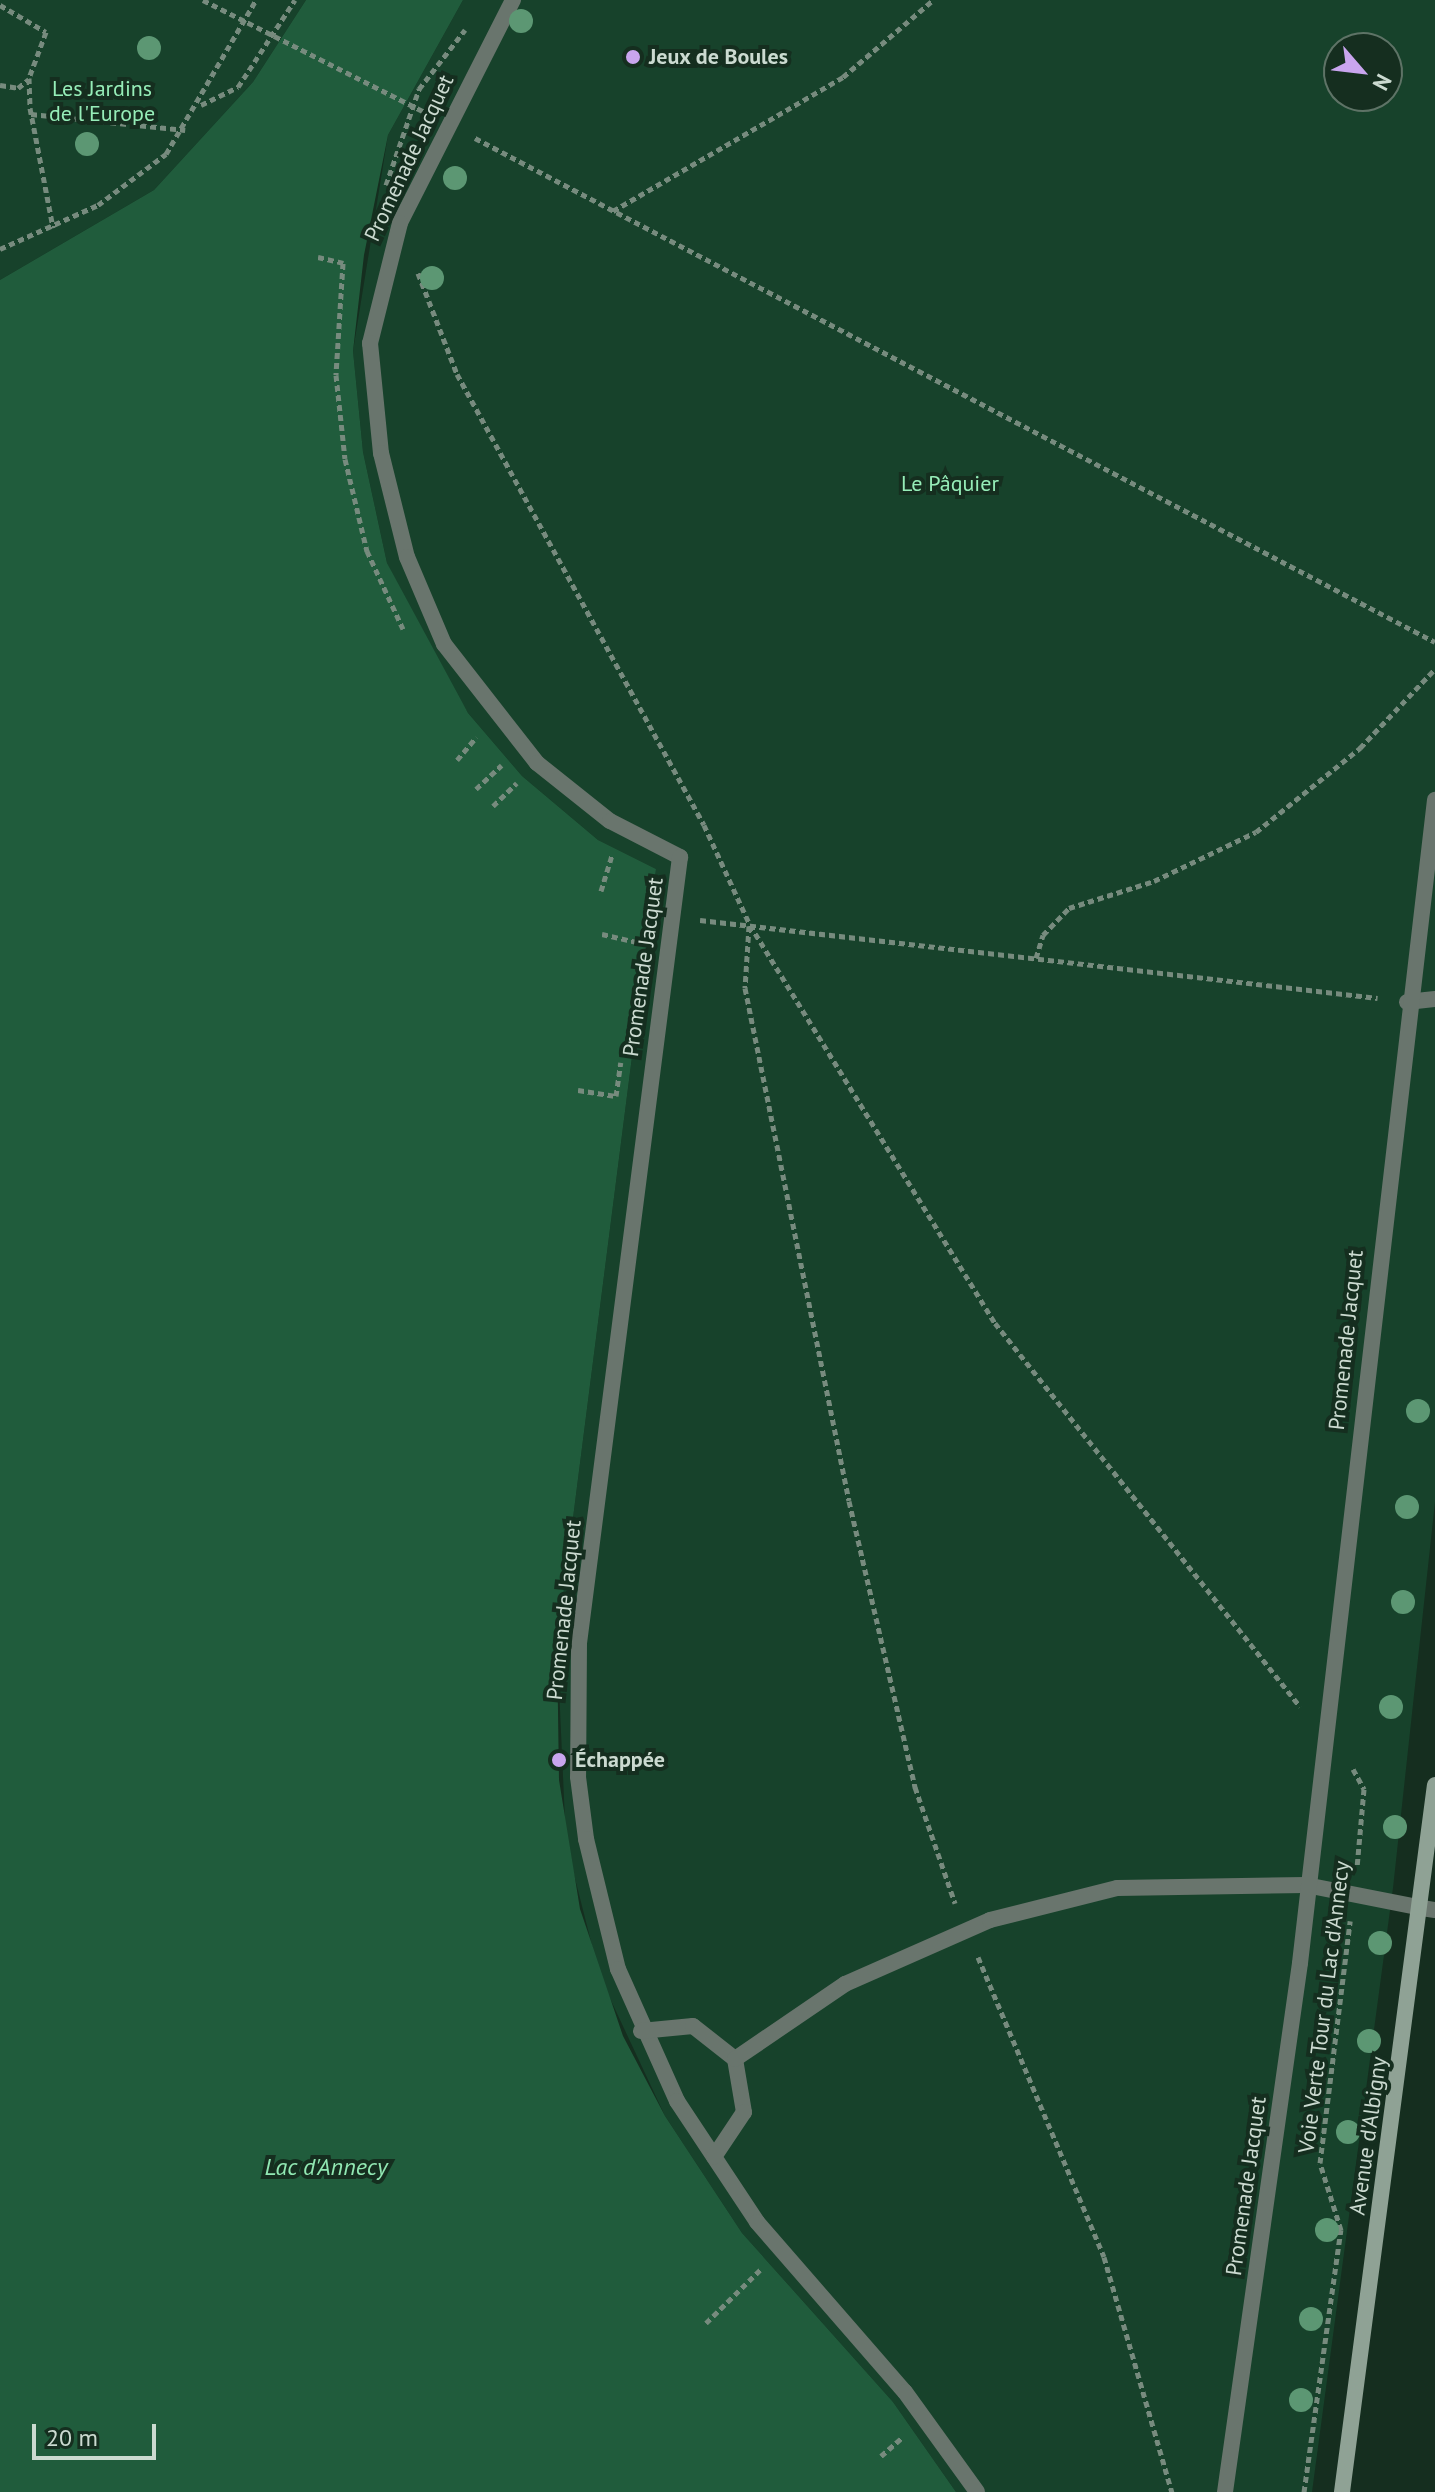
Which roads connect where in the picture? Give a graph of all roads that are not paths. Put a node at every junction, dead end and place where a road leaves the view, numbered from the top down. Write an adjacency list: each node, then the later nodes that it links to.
1 (513, 0): 8 (street, Promenade Jacquet)
2 (1435, 800): 4 (street, Promenade Jacquet)
3 (1435, 999): 4 (street)
4 (1407, 1002): 6 (street, Promenade Jacquet)
5 (1435, 1785): 7 (main road, Avenue d'Albigny)
6 (1306, 1885): 7 (street); 9 (street); 12 (street, Promenade Jacquet)
7 (1428, 1909): 13 (main road, Avenue d'Albigny)
8 (641, 2031): 9 (street); 10 (street, Promenade Jacquet)
9 (735, 2059): 10 (street)
10 (714, 2157): 11 (street, Promenade Jacquet)
11 (977, 2492)
12 (1225, 2492)
13 (1342, 2492)

